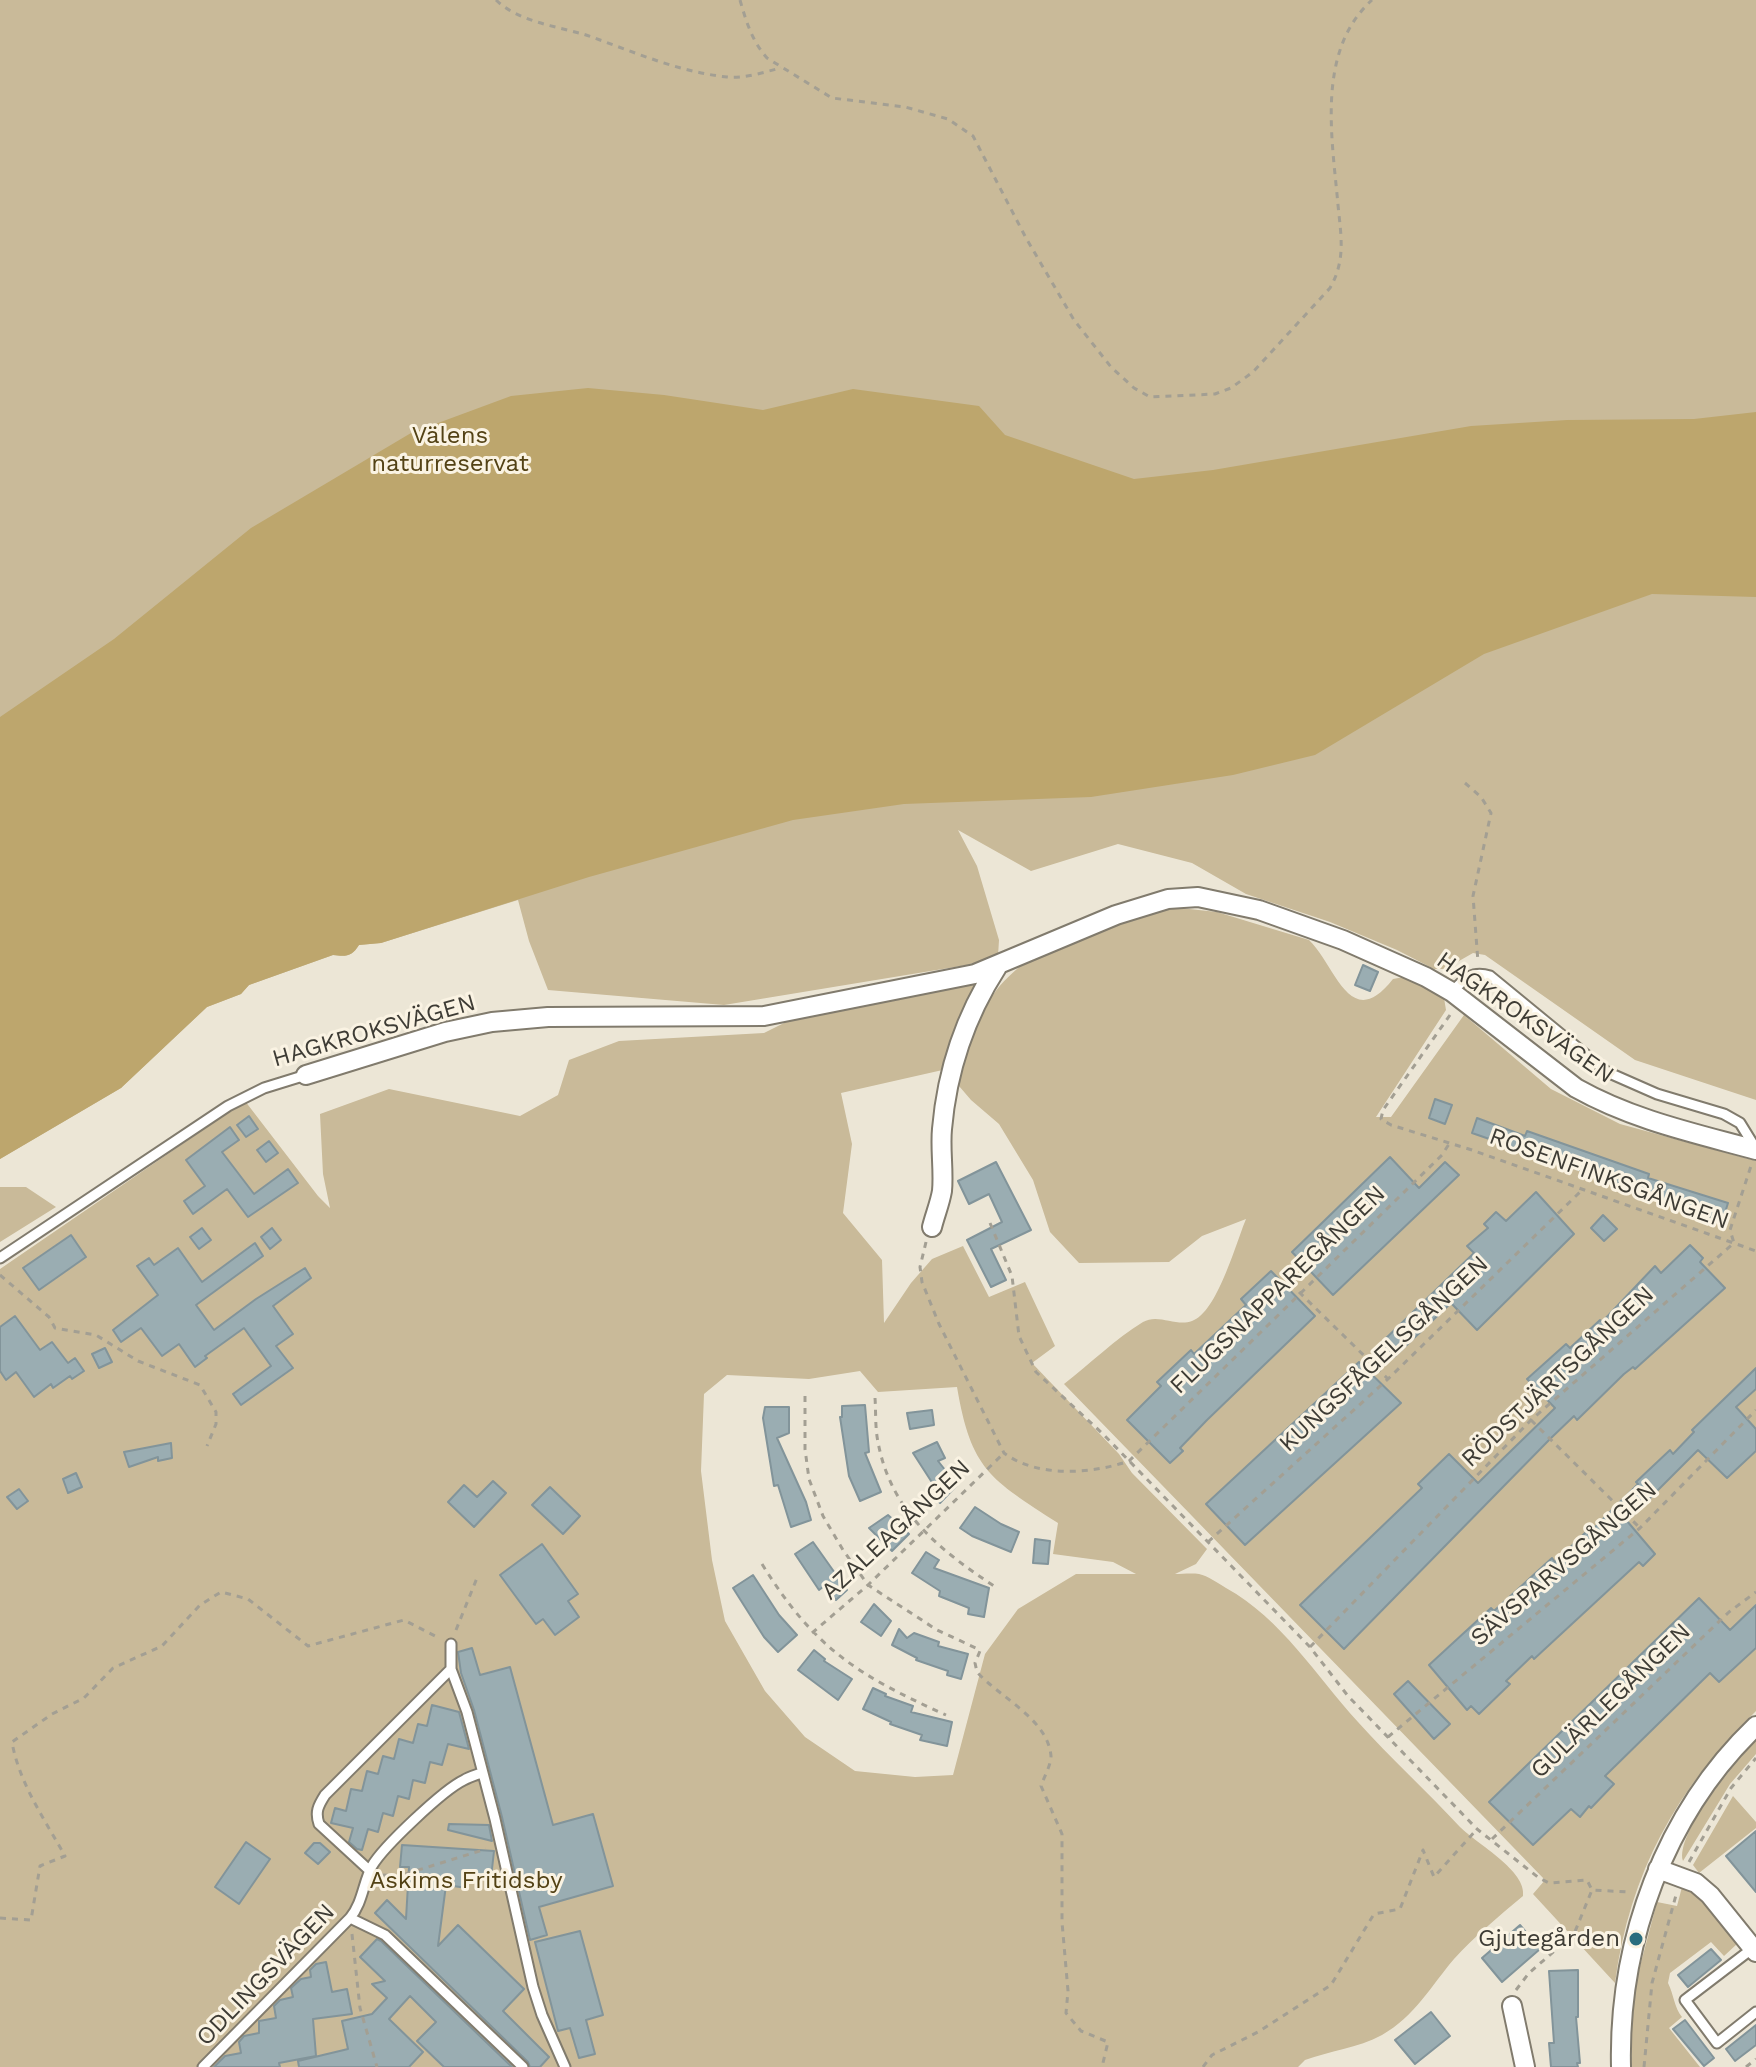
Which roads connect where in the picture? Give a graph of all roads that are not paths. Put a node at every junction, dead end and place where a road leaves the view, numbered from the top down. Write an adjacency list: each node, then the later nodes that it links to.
1 (997, 967): 2 (street, HAGKROKSVÄGEN); 3 (street, HAGKROKSVÄGEN); 5 (street)
2 (1456, 995): 4 (street, HAGKROKSVÄGEN); 4 (lane)
3 (306, 1075): 6 (lane, HAGKROKSVÄGEN)
4 (1755, 1154)
5 (932, 1227)
6 (0, 1258)
7 (451, 1644): 8 (lane)
8 (451, 1669): 10 (lane); 12 (lane)
9 (1756, 1726): 11 (street)
10 (481, 1773): 12 (lane, ODLINGSVÄGEN); 19 (lane)
11 (1658, 1869): 14 (street); 21 (street)
12 (369, 1870): 13 (lane, ODLINGSVÄGEN)
13 (350, 1918): 17 (lane, ODLINGSVÄGEN); 18 (lane)
14 (1755, 1950): 16 (lane)
15 (1512, 2006): 20 (street)
16 (1756, 2012)
17 (203, 2067)
18 (523, 2067)
19 (565, 2067)
20 (1525, 2067)
21 (1621, 2067)

